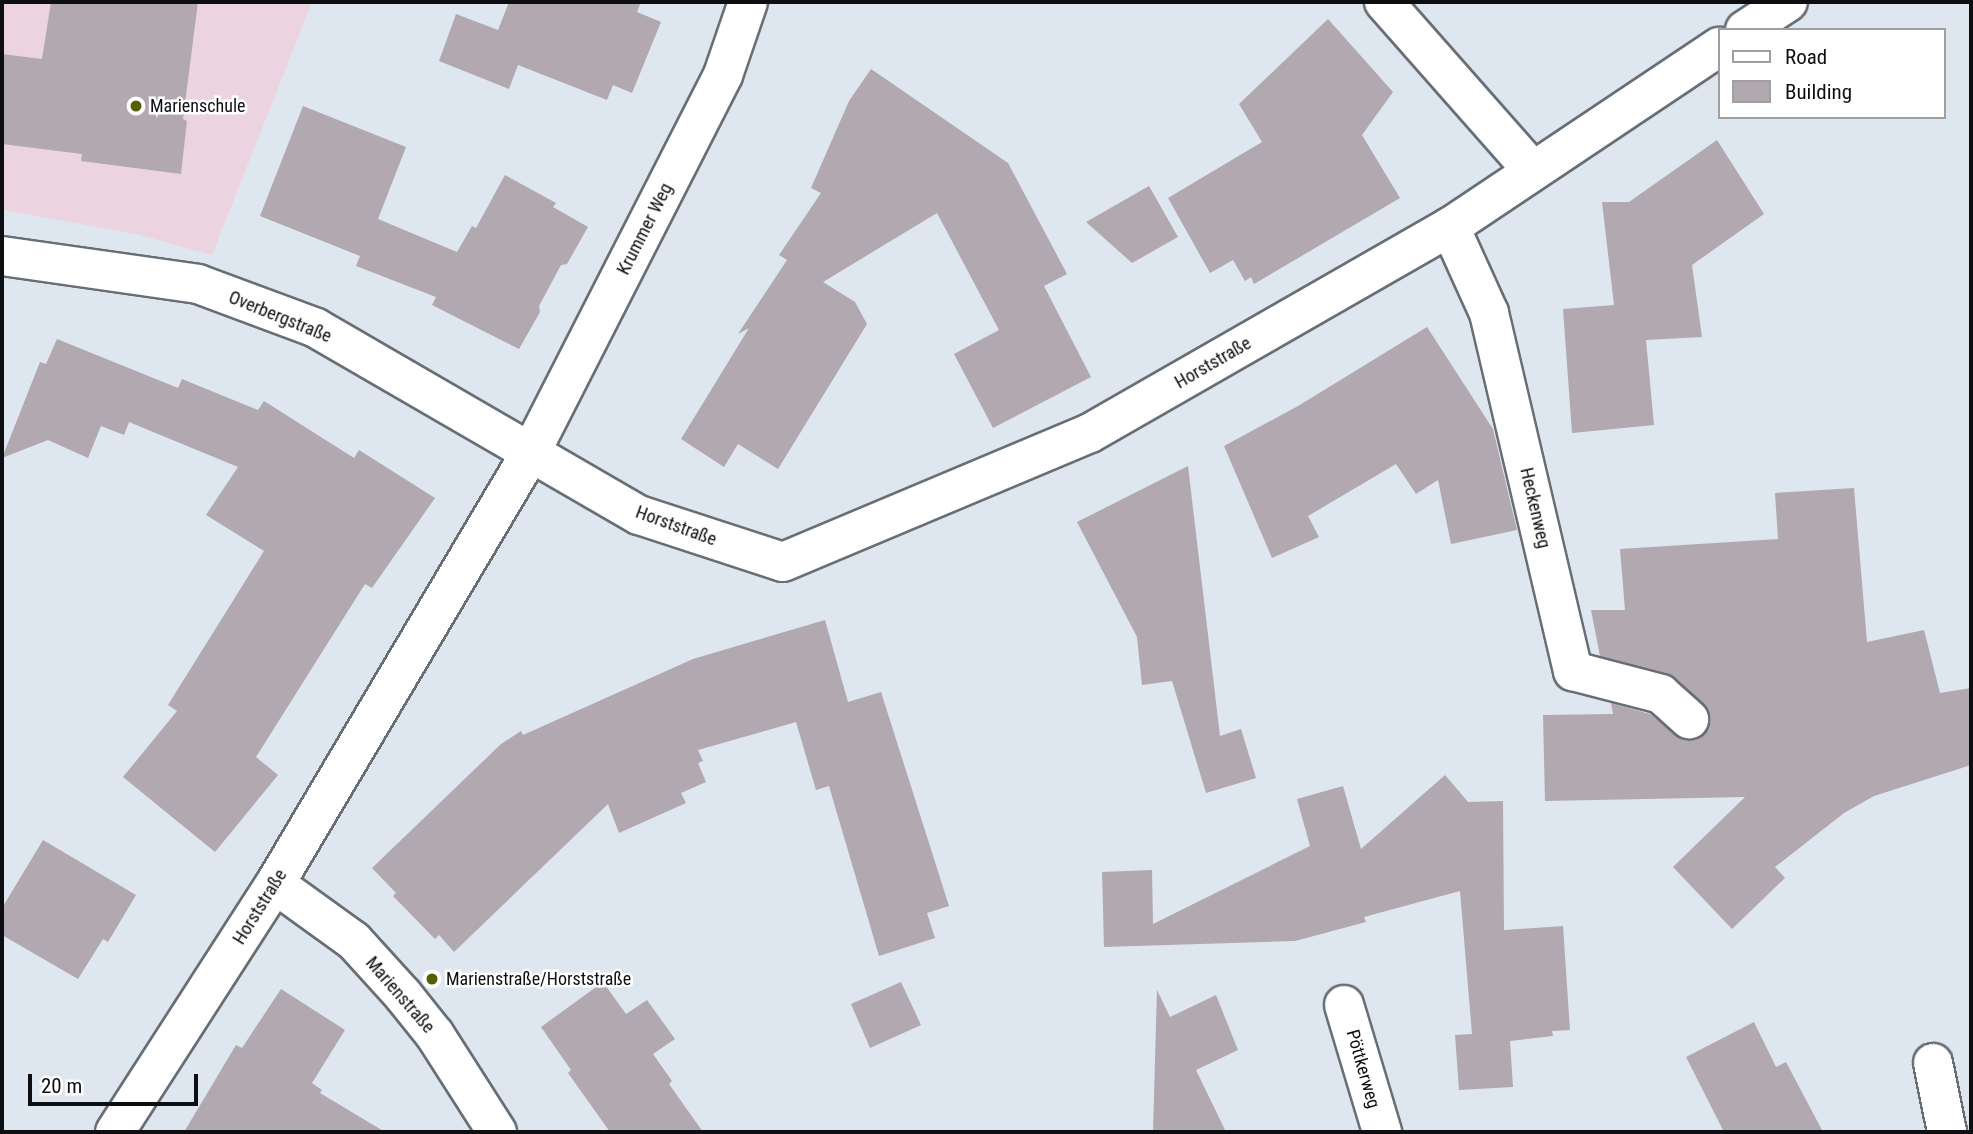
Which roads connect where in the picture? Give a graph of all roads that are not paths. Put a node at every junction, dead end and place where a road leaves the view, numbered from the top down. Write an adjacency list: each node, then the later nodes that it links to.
1 (748, 2): 9 (street, Krummer Weg)
2 (1384, 2): 6 (street)
3 (1788, 2): 4 (street)
4 (1748, 28)
5 (1717, 48): 6 (street, Horststraße)
6 (1532, 170): 7 (street, Horststraße)
7 (1450, 227): 9 (street, Horststraße); 10 (street, Heckenweg)
8 (2, 256): 9 (street, Overbergstraße)
9 (531, 452): 11 (street, Horststraße)
10 (1689, 719)
11 (275, 884): 14 (street, Horststraße); 15 (street, Marienstraße)
12 (1344, 1005): 16 (street, Pöttkerweg)
13 (1933, 1063): 17 (street)
14 (116, 1132)
15 (497, 1132)
16 (1382, 1132)
17 (1947, 1132)

